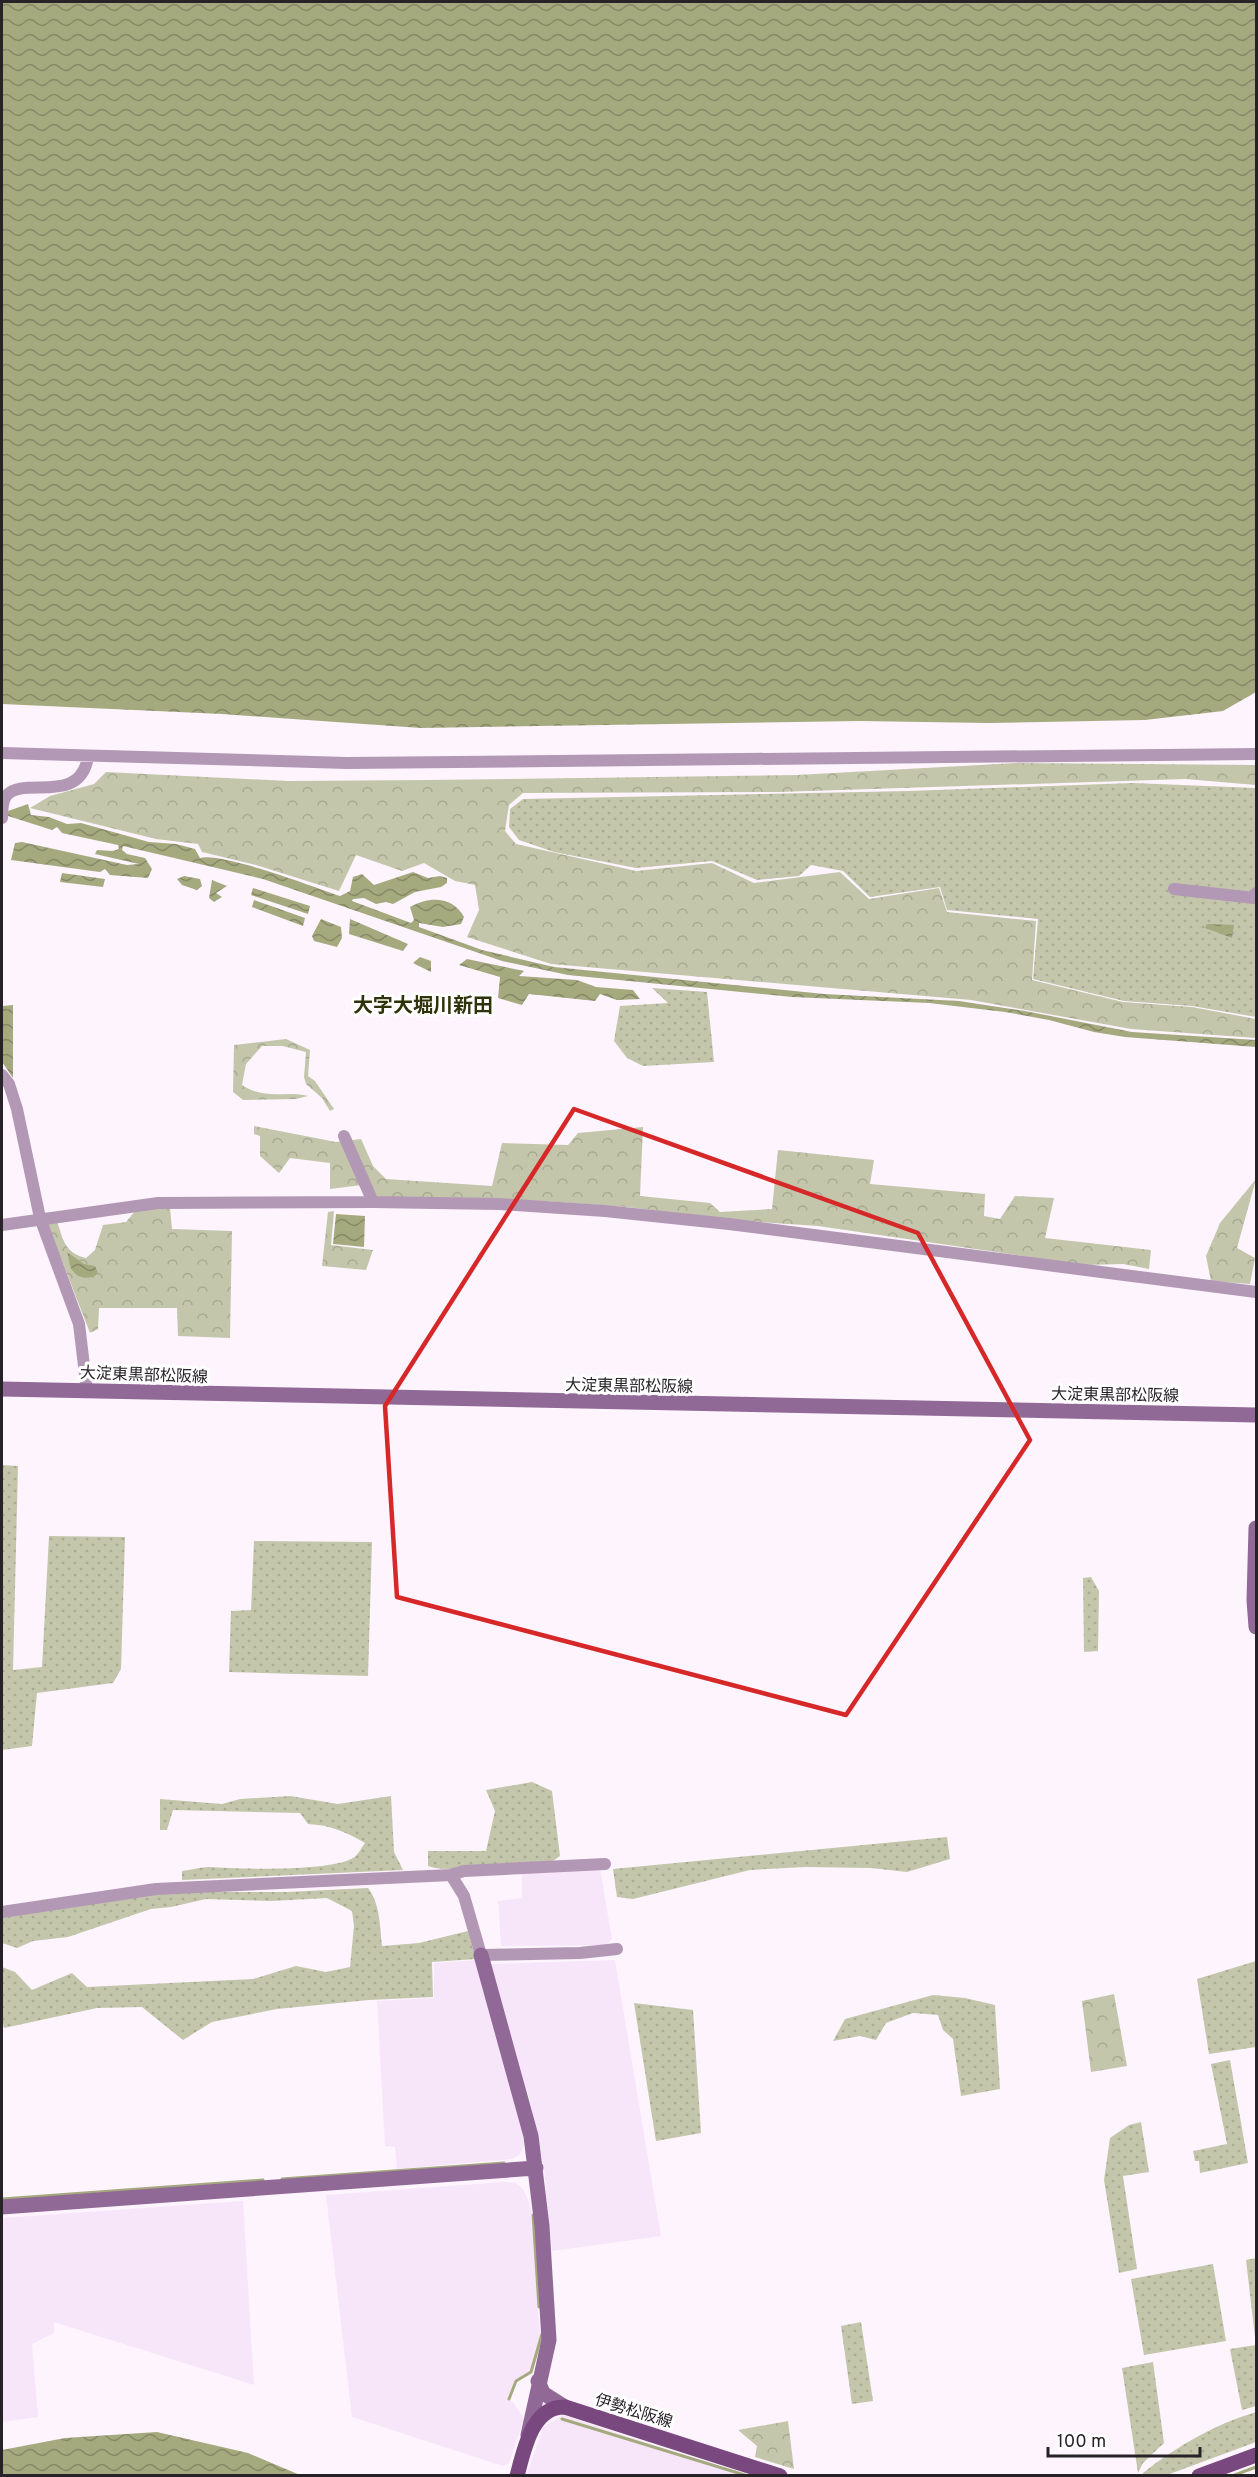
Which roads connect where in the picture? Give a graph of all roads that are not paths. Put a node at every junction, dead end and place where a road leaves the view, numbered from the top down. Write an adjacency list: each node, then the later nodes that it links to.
1 (2, 753): 3 (street)
2 (1257, 754): 3 (street)
3 (88, 757): 4 (street)
4 (2, 818)
5 (1174, 889): 6 (street)
6 (1257, 893)
7 (2, 1075): 10 (street)
8 (344, 1136): 9 (street)
9 (373, 1202): 10 (street); 12 (street)
10 (40, 1218): 11 (street); 14 (street)
11 (2, 1225)
12 (1257, 1292)
13 (2, 1389): 14 (main road, 大淀東黒部松阪線)
14 (87, 1390): 15 (main road, 大淀東黒部松阪線)
15 (1257, 1414)
16 (1257, 1528): 17 (main road)
17 (1257, 1627)
18 (605, 1864): 19 (street)
19 (451, 1875): 20 (street); 22 (street)
20 (2, 1912)
21 (617, 1949): 22 (street)
22 (481, 1955): 23 (main road)
23 (536, 2168): 24 (main road); 25 (main road)
24 (2, 2207)
25 (538, 2381): 26 (main road); 27 (main road)
26 (565, 2407): 27 (main road); 30 (main road, 伊勢松阪線)
27 (524, 2452): 29 (main road)
28 (1257, 2455): 31 (main road)
29 (517, 2475)
30 (780, 2475)
31 (1199, 2475)

